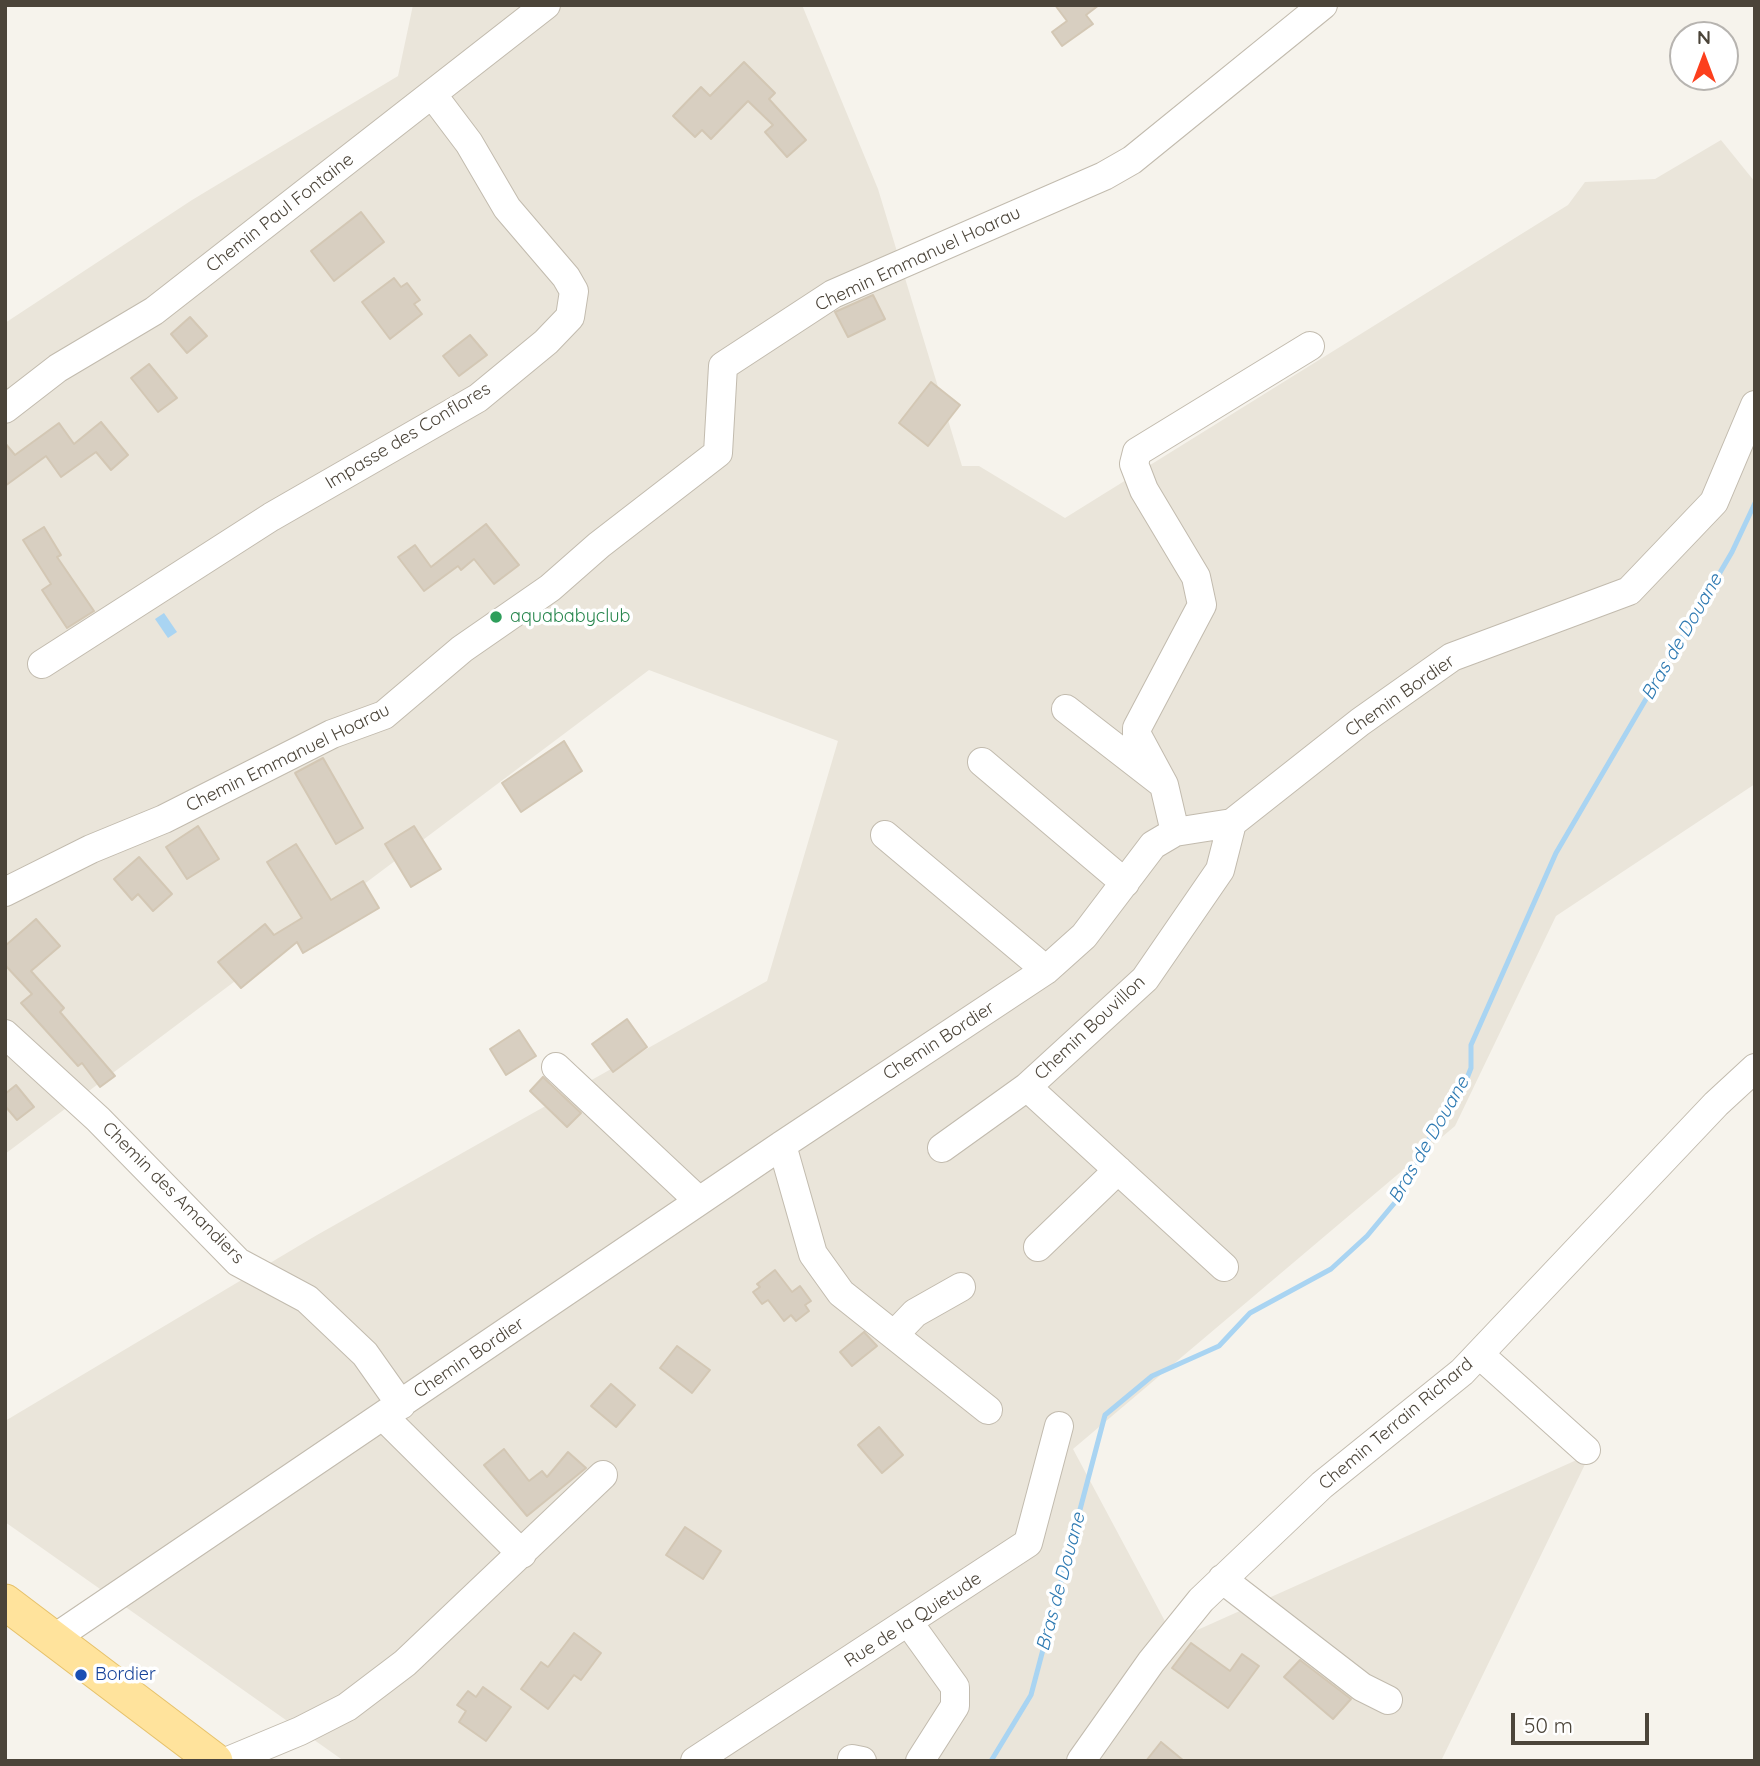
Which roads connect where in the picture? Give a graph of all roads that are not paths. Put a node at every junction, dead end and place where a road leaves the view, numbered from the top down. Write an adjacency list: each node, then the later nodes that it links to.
1 (546, 5): 3 (street, Chemin Paul Fontaine)
2 (1323, 5): 15 (street, Chemin Emmanuel Hoarau)
3 (432, 94): 6 (street, Chemin Paul Fontaine); 7 (street, Impasse des Conflores)
4 (1310, 346): 10 (street)
5 (1755, 405): 11 (street, Chemin Bordier)
6 (5, 408)
7 (42, 664)
8 (1066, 709): 10 (street)
9 (982, 762): 14 (street)
10 (1164, 785): 12 (street)
11 (1232, 822): 12 (street, Chemin Bordier); 20 (street, Chemin Bouvillon)
12 (1175, 832): 14 (street, Chemin Bordier)
13 (885, 835): 16 (street)
14 (1125, 883): 16 (street, Chemin Bordier)
15 (5, 892)
16 (1046, 970): 21 (street, Chemin Bordier)
17 (5, 1034): 31 (street, Chemin des Amandiers)
18 (556, 1067): 24 (street)
19 (1755, 1068): 29 (street, Chemin Terrain Richard)
20 (1027, 1087): 22 (street, Chemin Bouvillon); 23 (street, Chemin Bouvillon)
21 (782, 1144): 24 (street, Chemin Bordier); 28 (street)
22 (942, 1148)
23 (1118, 1170): 25 (street); 26 (street, Chemin Bouvillon)
24 (699, 1202): 31 (street, Chemin Bordier)
25 (1038, 1247)
26 (1224, 1267)
27 (961, 1287): 28 (street)
28 (894, 1335): 30 (street)
29 (1479, 1354): 33 (street); 36 (street, Chemin Terrain Richard)
30 (988, 1410)
31 (393, 1411): 35 (street, Chemin des Amandiers); 39 (street, Chemin Bordier)
32 (1059, 1426): 38 (street, Rue de la Quietude)
33 (1586, 1450)
34 (603, 1475): 35 (street)
35 (522, 1554): 42 (street)
36 (1222, 1579): 40 (street); 45 (street, Chemin Terrain Richard)
37 (5, 1602): 39 (main road)
38 (909, 1623): 43 (street, Rue de la Quietude); 44 (street)
39 (55, 1641): 41 (main road)
40 (1388, 1700)
41 (215, 1761)
42 (228, 1761)
43 (695, 1761)
44 (920, 1761)
45 (1081, 1761)

